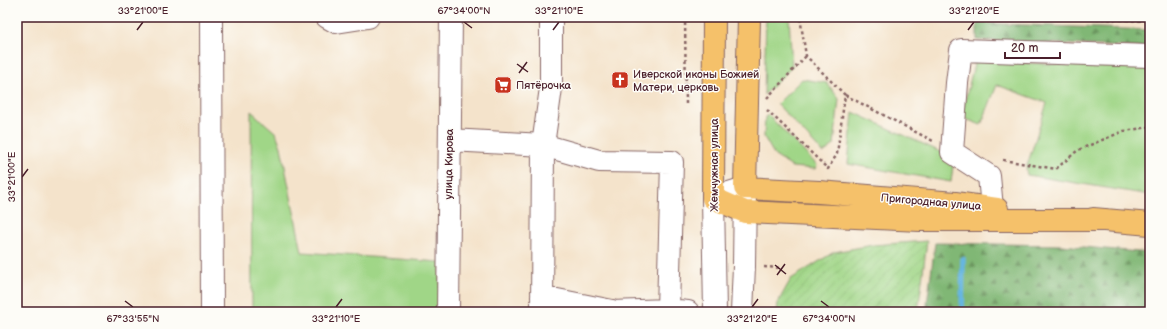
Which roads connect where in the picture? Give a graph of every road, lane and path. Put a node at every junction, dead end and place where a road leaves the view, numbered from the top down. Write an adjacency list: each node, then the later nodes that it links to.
1 (211, 17): 35 (street)
2 (327, 17): 3 (street)
3 (368, 17)
4 (451, 17): 21 (street, улица Кирова)
5 (551, 17): 22 (street)
6 (685, 17): 16 (path)
7 (714, 17): 18 (main road, Жемчужная улица)
8 (749, 17): 19 (main road)
9 (800, 17): 12 (path)
10 (1066, 17): 11 (path)
11 (1150, 21)
12 (806, 56): 14 (path); 15 (path)
13 (1150, 56): 23 (street)
14 (845, 95): 17 (path); 23 (path)
15 (766, 100)
16 (686, 105)
17 (761, 105)
18 (714, 121): 19 (main road); 26 (main road, Жемчужная улица)
19 (747, 124): 25 (main road)
20 (1150, 126): 24 (path)
21 (450, 140): 22 (street); 36 (street, улица Кирова)
22 (543, 145): 33 (street); 34 (street)
23 (952, 152): 27 (street)
24 (996, 159)
25 (745, 188): 26 (street, Пригородная улица); 27 (main road, Пригородная улица); 28 (street)
26 (713, 198): 28 (main road); 38 (street, Жемчужная улица)
27 (992, 208): 29 (main road, Пригородная улица)
28 (745, 212): 29 (main road); 39 (street)
29 (1106, 220): 30 (main road, Пригородная улица)
30 (1150, 224)
31 (760, 266): 32 (path)
32 (782, 268)
33 (542, 305): 37 (street)
34 (678, 311): 37 (street)
35 (212, 312)
36 (448, 312)
37 (612, 312)
38 (715, 312)
39 (742, 312)

